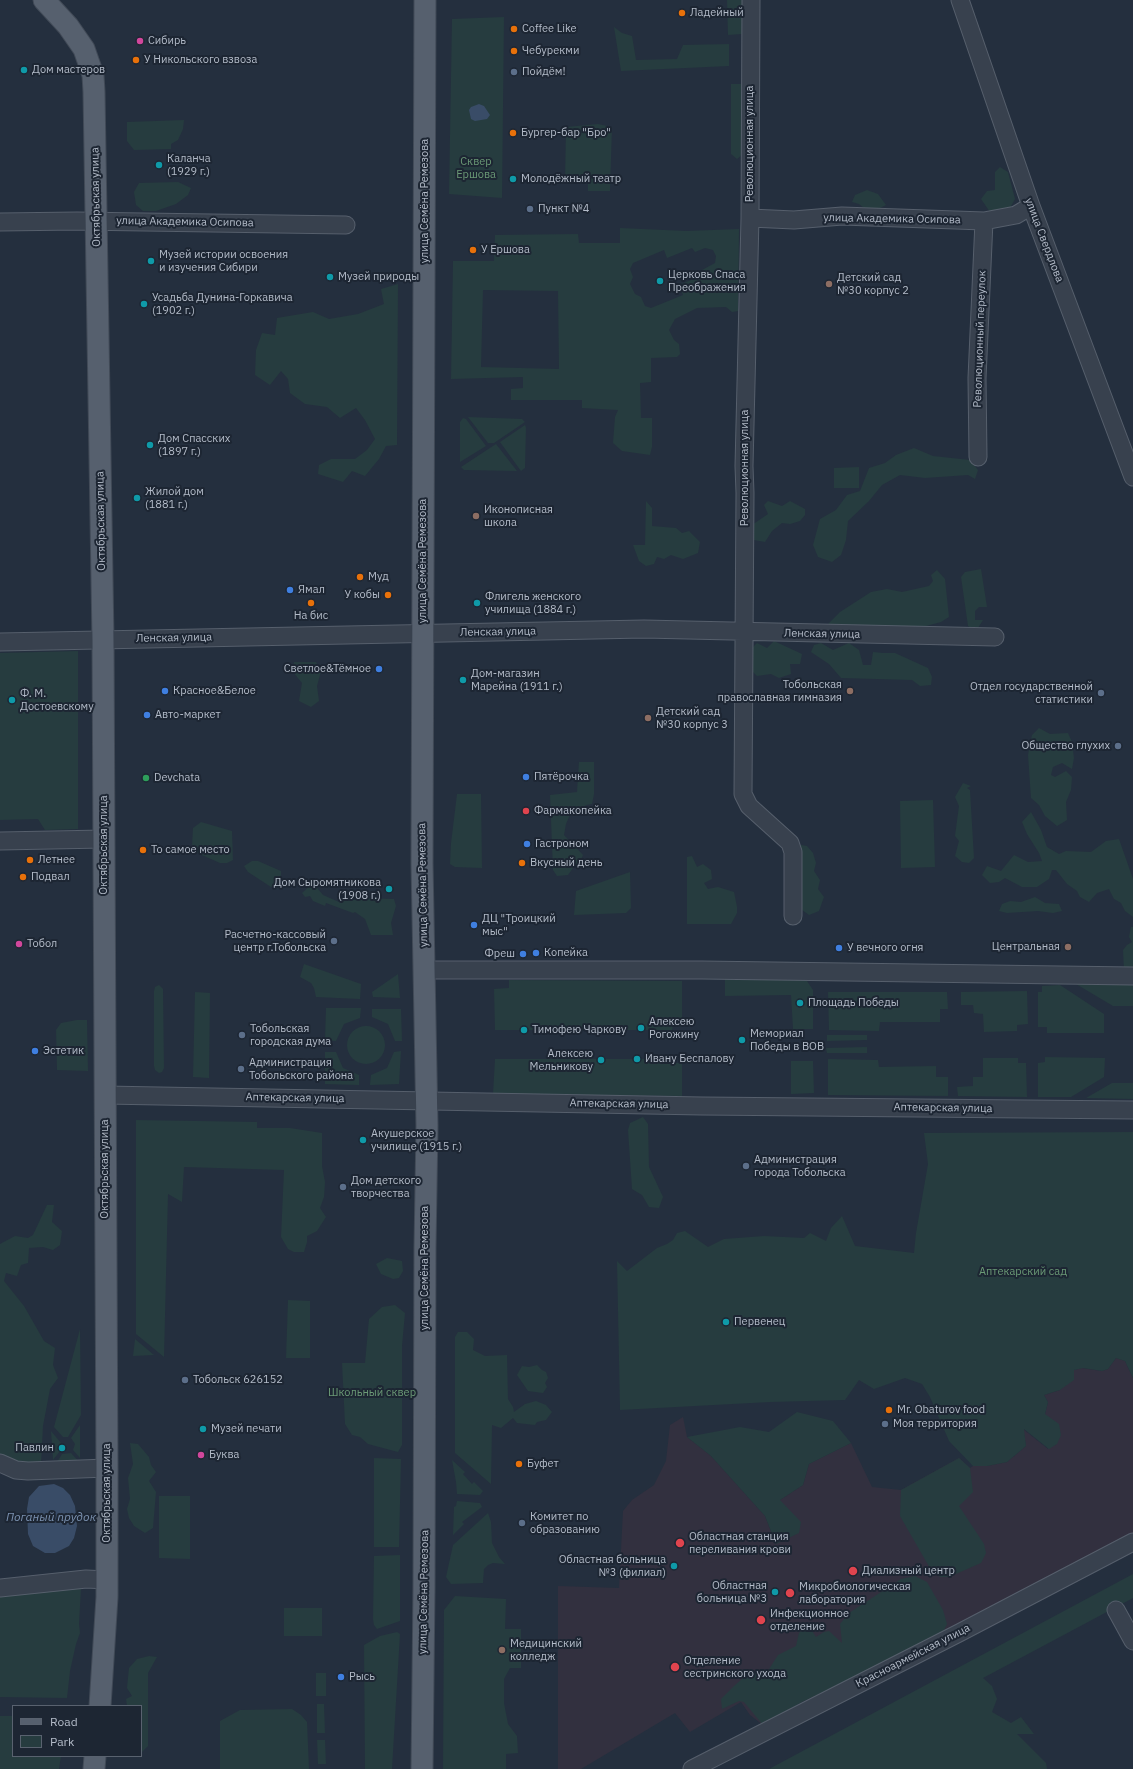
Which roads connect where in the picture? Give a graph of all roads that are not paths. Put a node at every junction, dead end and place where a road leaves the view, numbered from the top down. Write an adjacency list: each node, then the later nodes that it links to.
1 (44, 0): 6 (main road, Октябрьская улица)
2 (50, 0): 6 (main road)
3 (425, 0): 16 (main road, улица Семёна Ремезова)
4 (751, 0): 8 (street, Революционная улица)
5 (960, 0): 7 (street, улица Свердлова)
6 (61, 18): 9 (main road, Октябрьская улица)
7 (1031, 206): 10 (street, улица Академика Осипова); 14 (street, улица Свердлова)
8 (750, 218): 10 (street, улица Академика Осипова); 15 (street, Революционная улица)
9 (97, 221): 11 (street, улица Академика Осипова); 12 (street, улица Академика Осипова); 18 (main road, Октябрьская улица)
10 (984, 221): 13 (street, Революционный переулок)
11 (0, 222)
12 (346, 225)
13 (978, 457)
14 (1133, 477)
15 (743, 632): 16 (street, Ленская улица); 17 (street, Ленская улица); 22 (street, Революционная улица)
16 (423, 634): 18 (street, Ленская улица); 23 (main road, улица Семёна Ремезова)
17 (995, 637)
18 (103, 640): 19 (street, Ленская улица); 20 (main road, Октябрьская улица)
19 (0, 642)
20 (104, 839): 21 (street); 25 (main road, Октябрьская улица)
21 (0, 841)
22 (794, 916)
23 (425, 970): 24 (street); 26 (main road, улица Семёна Ремезова)
24 (1133, 976)
25 (105, 1095): 26 (street, Аптекарская улица); 29 (main road, Октябрьская улица)
26 (427, 1100): 27 (street, Аптекарская улица); 38 (main road, улица Семёна Ремезова)
27 (1133, 1110)
28 (0, 1463): 29 (street)
29 (108, 1468): 31 (main road, Октябрьская улица)
30 (1133, 1542): 39 (street, Красноармейская улица)
31 (107, 1580): 32 (street); 35 (main road, Октябрьская улица)
32 (0, 1588)
33 (1116, 1610): 34 (street)
34 (1133, 1641)
35 (100, 1705)
36 (95, 1757): 37 (main road)
37 (94, 1769)
38 (422, 1769)
39 (692, 1769)

